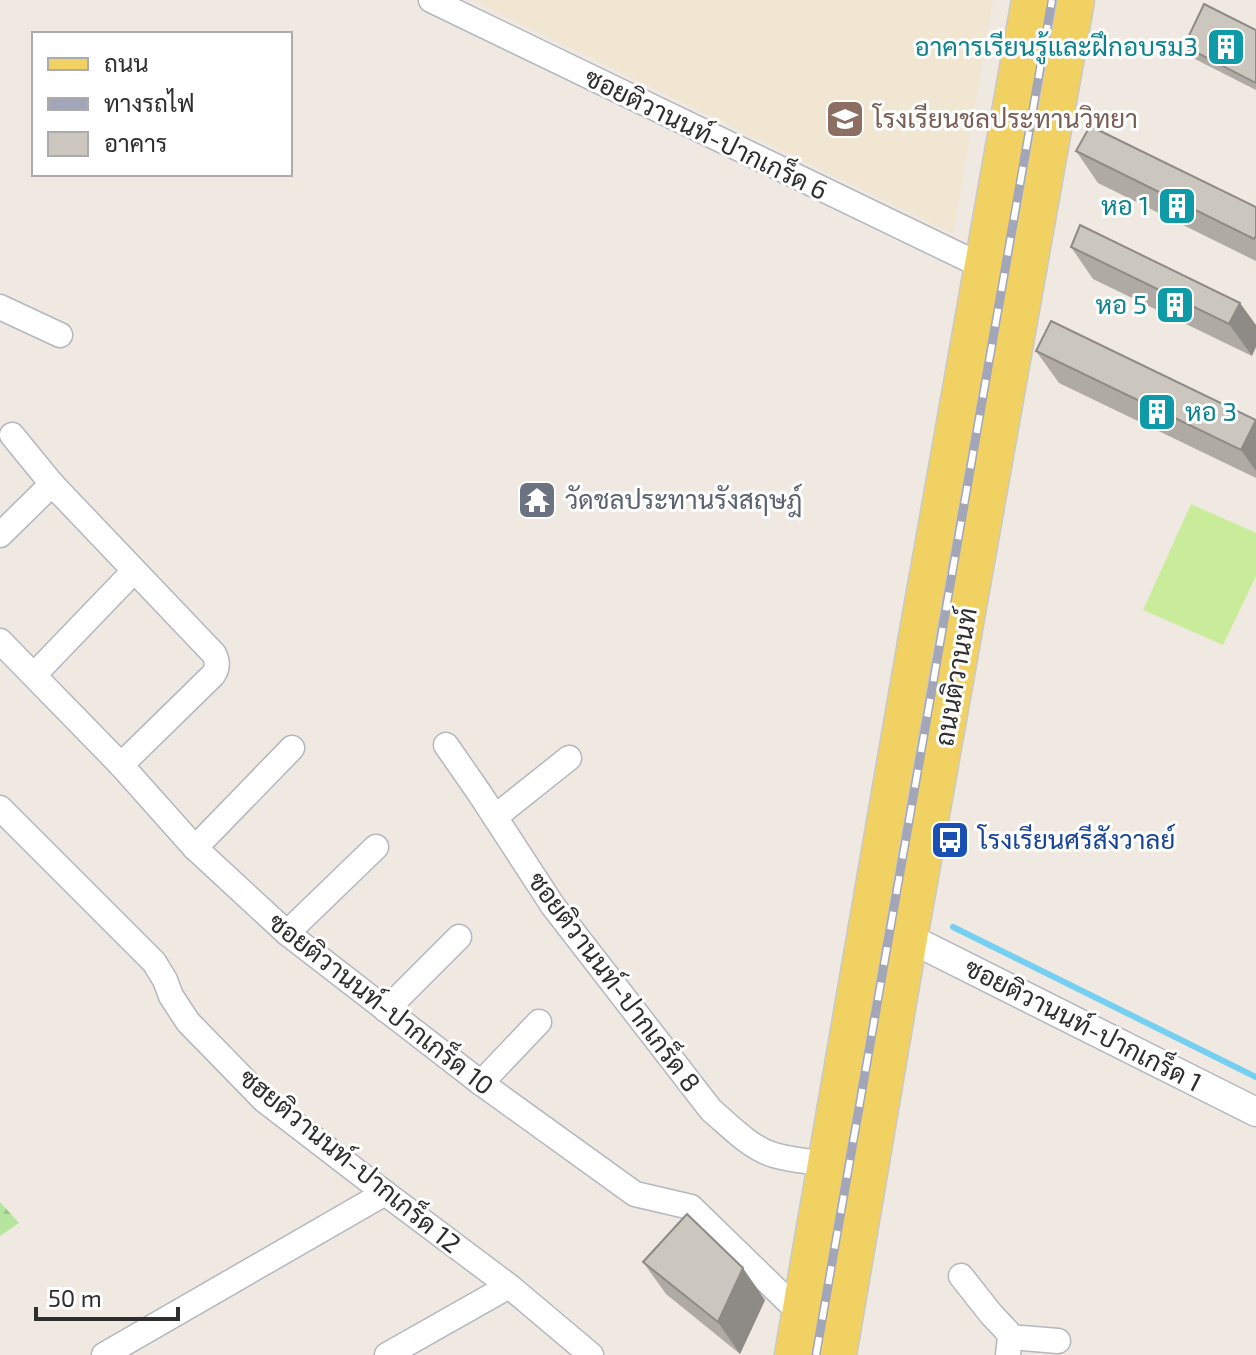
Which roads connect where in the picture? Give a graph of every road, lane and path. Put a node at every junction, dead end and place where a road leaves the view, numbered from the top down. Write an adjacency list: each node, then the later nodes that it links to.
1 (431, 0): 4 (street, ซอยติวานนท์-ปากเกร็ด 6)
2 (1030, 0): 4 (main road, ถนนติวานนท์)
3 (1076, 0): 8 (main road, ถนนติวานนท์)
4 (982, 266): 7 (main road, ถนนติวานนท์)
5 (0, 307): 6 (street)
6 (60, 335)
7 (964, 371): 8 (main road); 14 (main road, ถนนติวานนท์)
8 (1009, 379): 15 (main road, ถนนติวานนท์)
9 (12, 435): 10 (street)
10 (52, 484): 11 (street); 12 (street)
11 (0, 535)
12 (134, 571): 16 (street); 20 (street)
13 (0, 641): 16 (street, ซอยติวานนท์-ปากเกร็ด 10)
14 (916, 643): 15 (main road); 32 (main road, ถนนติวานนท์)
15 (960, 658): 27 (main road, ถนนติวานนท์)
16 (34, 675): 20 (street, ซอยติวานนท์-ปากเกร็ด 10)
17 (446, 745): 22 (street, ซอยติวานนท์-ปากเกร็ด 8)
18 (292, 748): 24 (street)
19 (569, 758): 22 (street)
20 (121, 765): 24 (street, ซอยติวานนท์-ปากเกร็ด 10)
21 (0, 808): 33 (street, ซฮยติวานนท์-ปากเกร็ด 12)
22 (495, 817): 32 (street, ซอยติวานนท์-ปากเกร็ด 8)
23 (376, 847): 25 (street)
24 (195, 848): 25 (street, ซอยติวานนท์-ปากเกร็ด 10)
25 (287, 933): 28 (street, ซอยติวานนท์-ปากเกร็ด 10)
26 (459, 937): 28 (street)
27 (909, 938): 31 (street, ซอยติวานนท์-ปากเกร็ด 1); 43 (main road, ถนนติวานนท์)
28 (386, 1010): 30 (street, ซอยติวานนท์-ปากเกร็ด 10)
29 (539, 1022): 30 (street)
30 (481, 1083): 36 (street, ซอยติวานนท์-ปากเกร็ด 10)
31 (1256, 1112)
32 (825, 1164): 36 (main road, ถนนติวานนท์)
33 (385, 1193): 35 (street, ซฮยติวานนท์-ปากเกร็ด 12); 39 (street)
34 (961, 1276): 38 (street)
35 (509, 1286): 40 (street); 41 (street, ซฮยติวานนท์-ปากเกร็ด 12)
36 (800, 1313): 42 (main road, ถนนติวานนท์)
37 (1058, 1341): 38 (street)
38 (1009, 1346)
39 (107, 1354)
40 (387, 1355)
41 (591, 1355)
42 (793, 1355)
43 (838, 1355)

